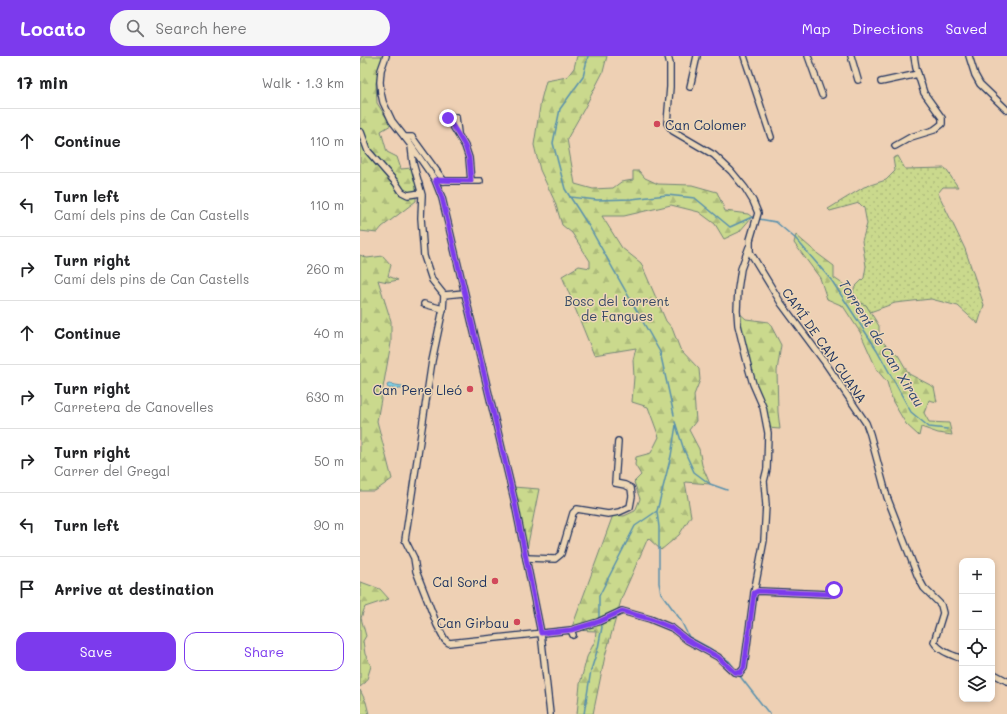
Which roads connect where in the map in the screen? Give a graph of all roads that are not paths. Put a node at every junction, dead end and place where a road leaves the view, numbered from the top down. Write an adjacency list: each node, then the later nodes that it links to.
1 (386, 56): 17 (street)
2 (668, 56): 26 (street)
3 (697, 56): 12 (street)
4 (744, 56): 18 (street)
5 (808, 56): 13 (street)
6 (851, 56): 10 (street)
7 (914, 56): 9 (street)
8 (969, 56): 14 (street)
9 (918, 74): 11 (street); 20 (street)
10 (858, 80)
11 (881, 82)
12 (690, 87)
13 (822, 95)
14 (1007, 110)
15 (360, 132): 25 (street)
16 (458, 133): 23 (street)
17 (405, 137): 19 (street); 22 (street)
18 (771, 137)
19 (410, 144): 21 (street); 25 (street)
20 (895, 146)
21 (435, 180): 22 (street); 27 (street)
22 (444, 181): 23 (street)
23 (471, 181): 24 (street)
24 (480, 181)
25 (421, 193): 28 (street)
26 (750, 245): 34 (street); 36 (street, CAMÍ DE CAN CUANA)
27 (464, 292): 28 (street); 32 (street)
28 (444, 295): 30 (street)
29 (424, 304): 30 (street)
30 (443, 309): 35 (street)
31 (618, 440): 32 (street)
32 (526, 558): 35 (street)
33 (834, 590): 34 (street)
34 (754, 593): 35 (street)
35 (541, 633): 39 (street)
36 (959, 658)
37 (995, 675): 38 (street)
38 (1007, 681)
39 (550, 714)

